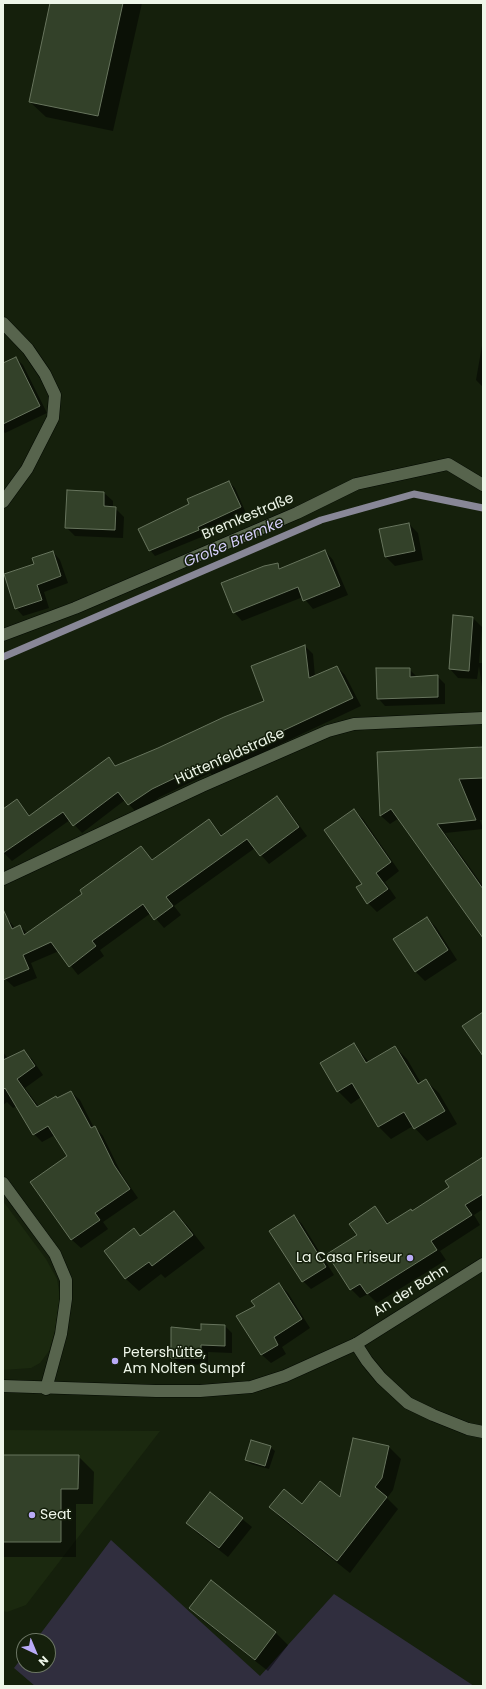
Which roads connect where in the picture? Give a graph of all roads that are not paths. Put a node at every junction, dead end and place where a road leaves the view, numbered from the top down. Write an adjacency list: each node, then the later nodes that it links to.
1 (3, 323): 3 (street)
2 (483, 485): 4 (street, Bremkestraße)
3 (3, 502)
4 (3, 635)
5 (483, 718): 6 (street, Hüttenfeldstraße)
6 (3, 879)
7 (3, 1183): 11 (street)
8 (483, 1264): 9 (street, An der Bahn)
9 (356, 1344): 11 (street, An der Bahn); 12 (street)
10 (3, 1386): 11 (street, An der Bahn)
11 (46, 1389)
12 (483, 1432)

